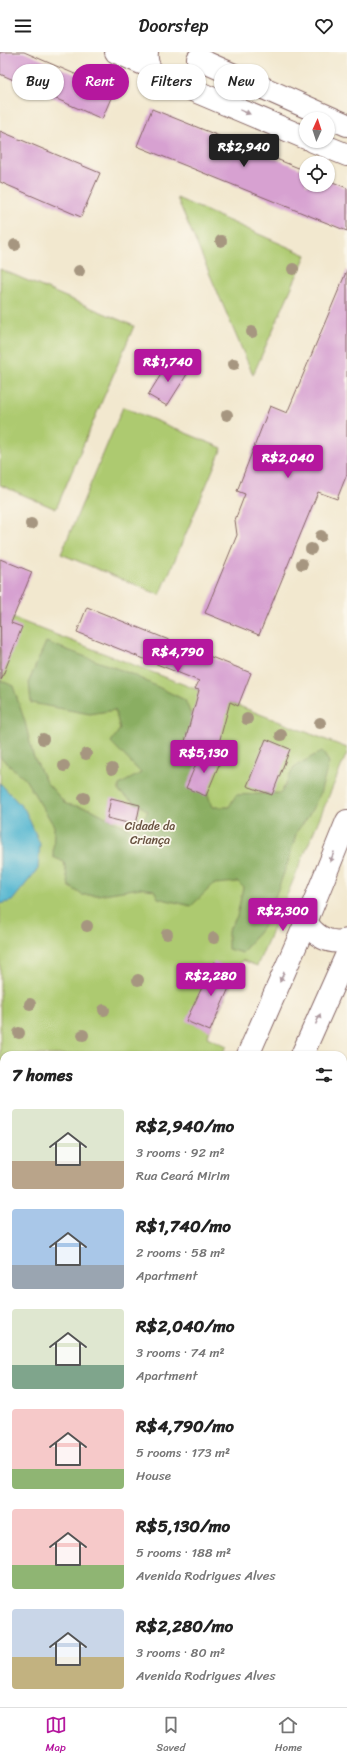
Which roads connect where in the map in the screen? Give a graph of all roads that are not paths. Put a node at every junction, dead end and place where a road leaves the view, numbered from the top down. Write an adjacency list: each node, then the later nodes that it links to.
1 (116, 52): 3 (street)
2 (197, 55): 5 (street)
3 (148, 59)
4 (206, 96): 6 (street, one-way to 6)
5 (347, 125)
6 (299, 135)
7 (330, 148): 8 (street)
8 (347, 155)
9 (347, 821): 10 (street, one-way to 10)
10 (306, 922): 11 (street); 13 (street, one-way to 13)
11 (347, 940)
12 (347, 954): 14 (street, one-way to 12)
13 (250, 1051)
14 (304, 1051)

